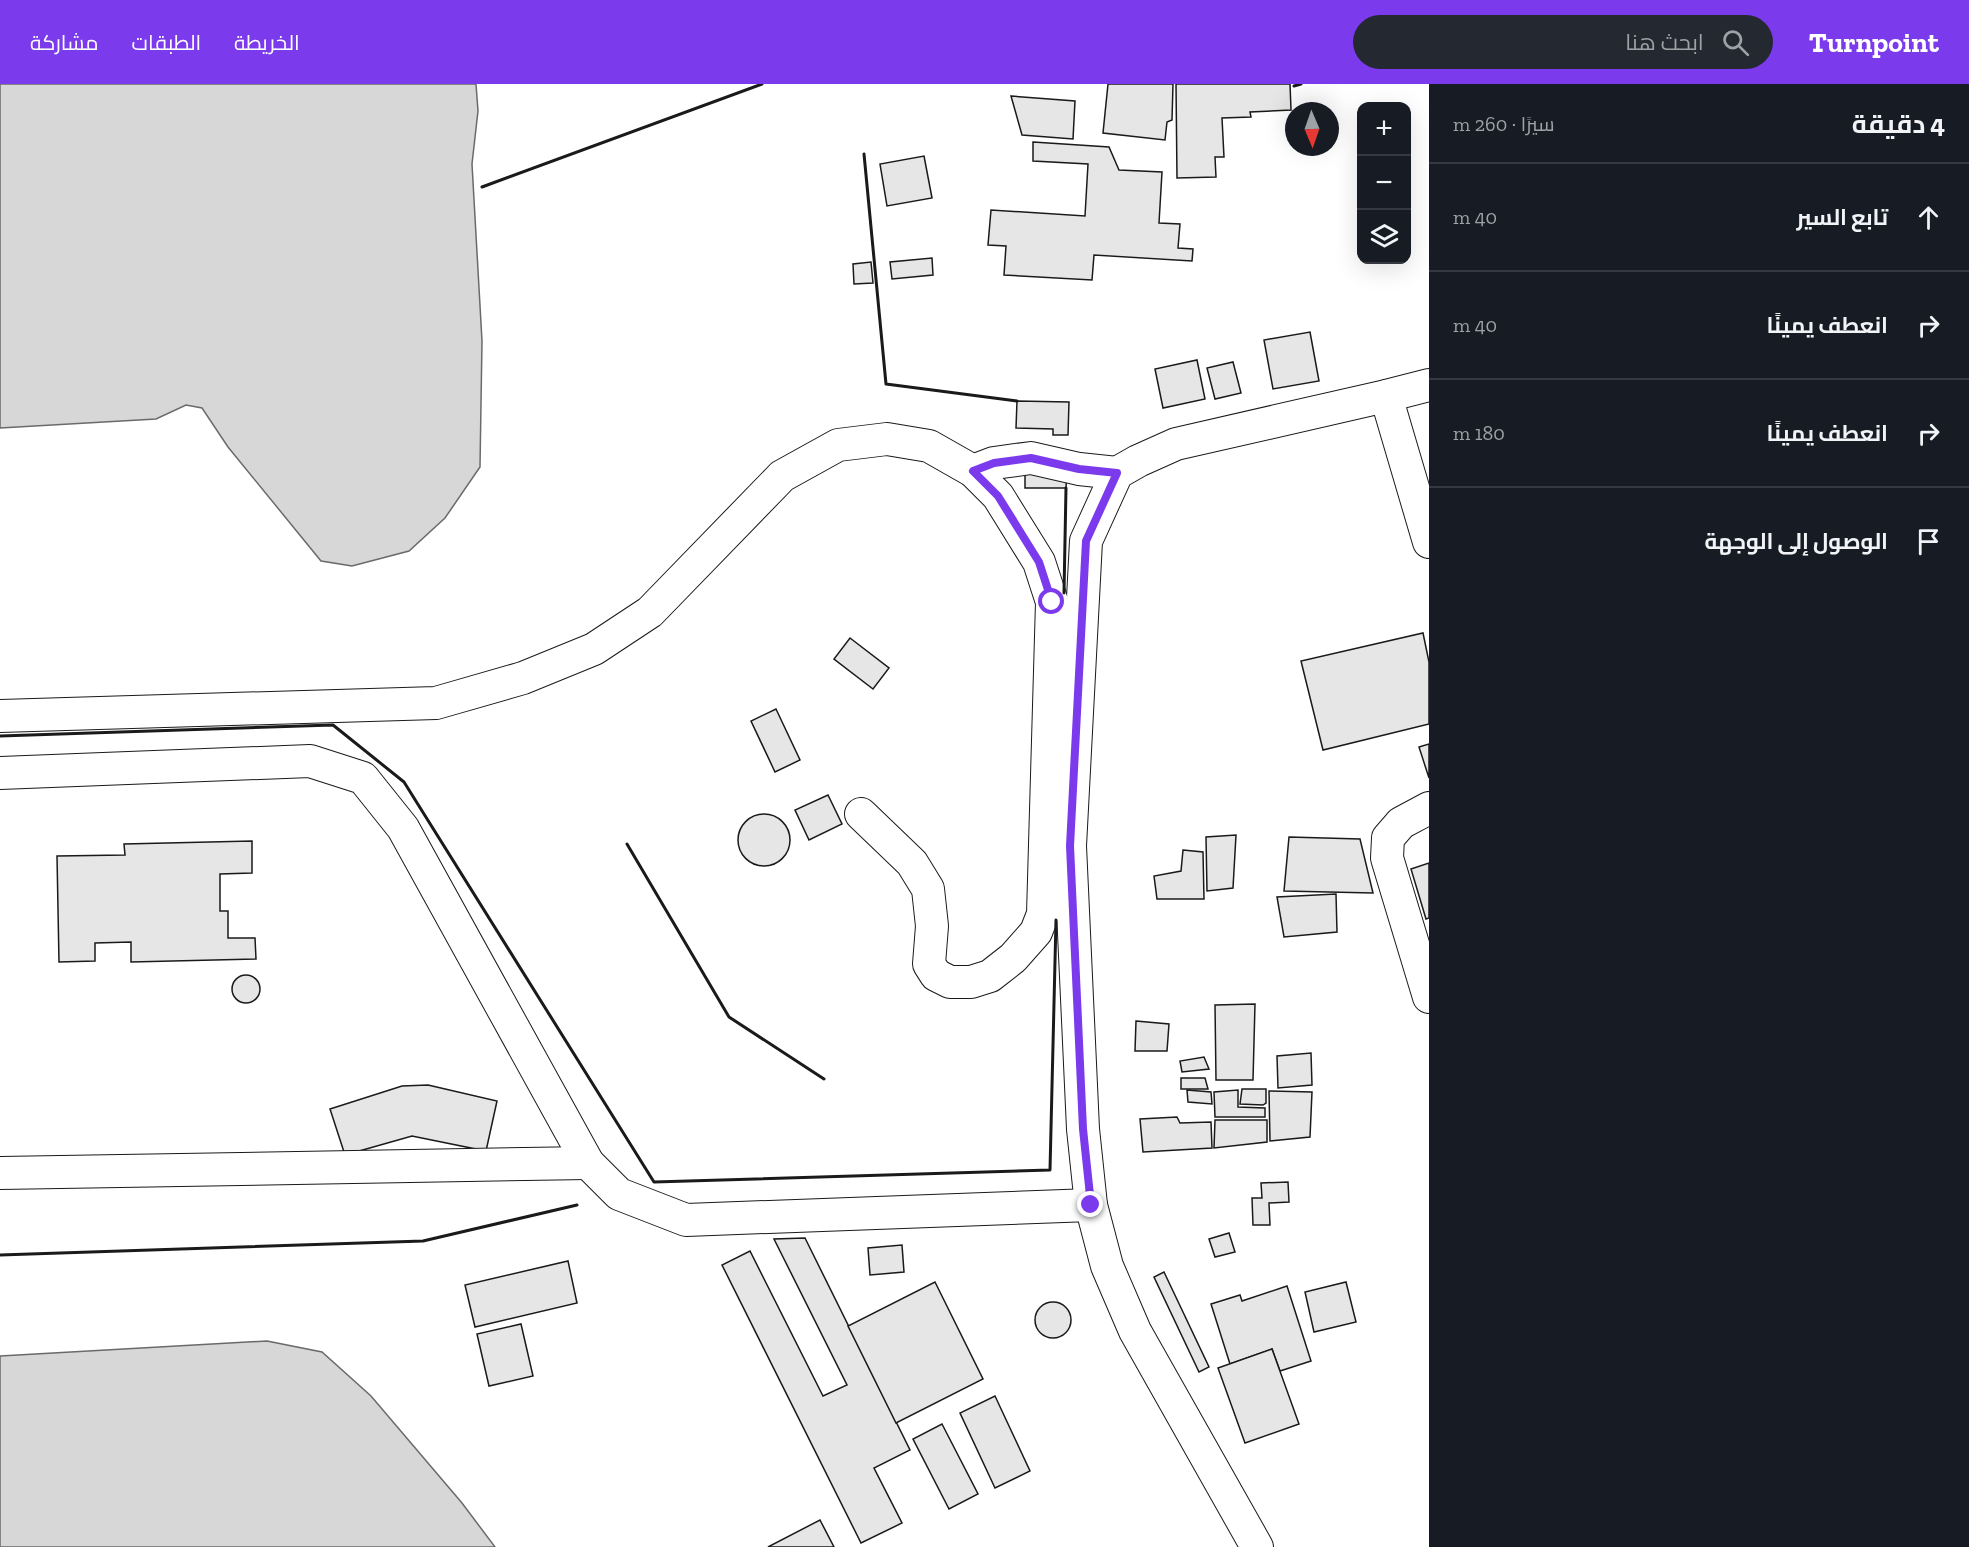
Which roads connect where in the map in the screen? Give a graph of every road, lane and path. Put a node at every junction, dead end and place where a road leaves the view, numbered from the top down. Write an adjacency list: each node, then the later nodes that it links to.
1 (1429, 385): 2 (street)
2 (1386, 396): 4 (street); 5 (street)
3 (973, 471): 4 (street); 6 (street); 9 (street)
4 (1117, 473): 13 (street)
5 (1429, 542)
6 (0, 716)
7 (0, 773): 11 (street)
8 (1429, 808): 10 (street)
9 (861, 813)
10 (1429, 997)
11 (588, 1163): 12 (street); 13 (street)
12 (0, 1173)
13 (1091, 1205): 14 (street)
14 (1257, 1547)

